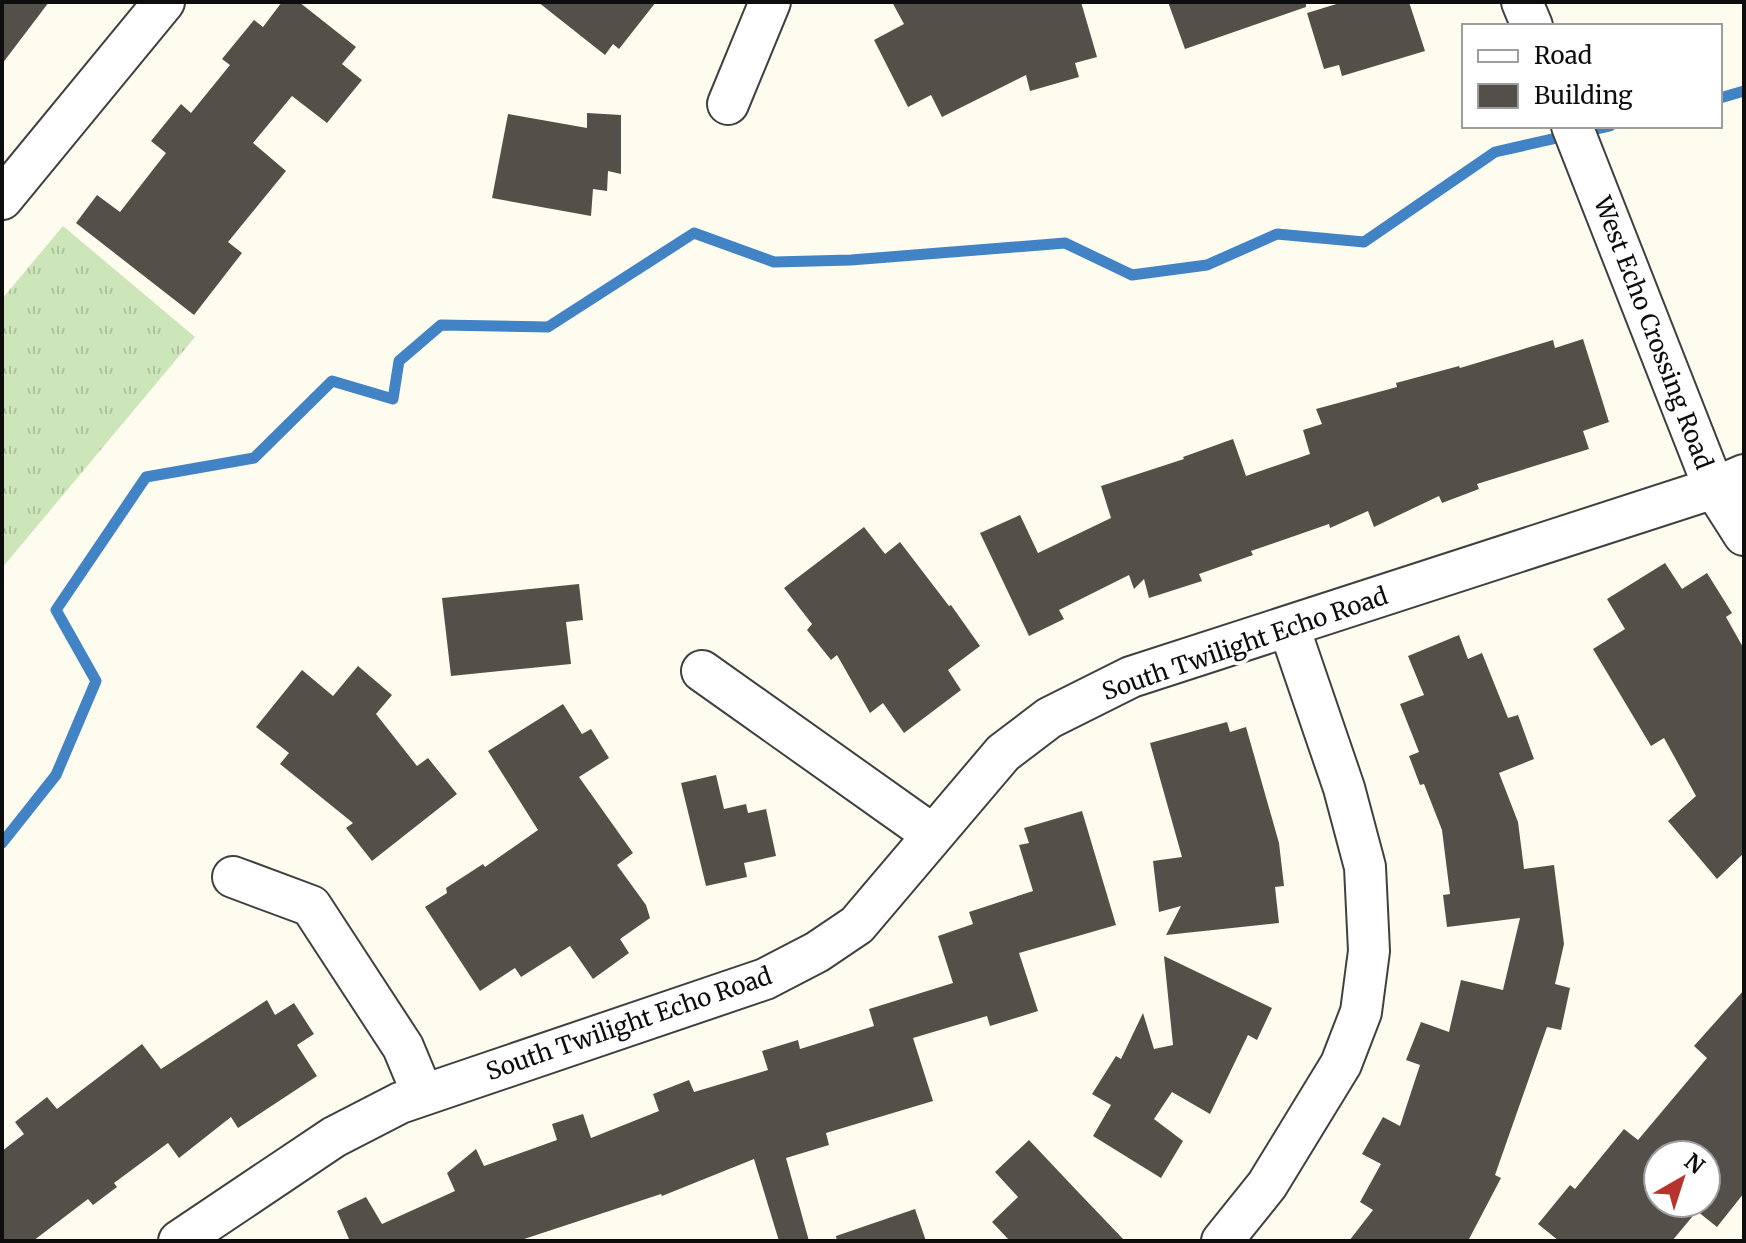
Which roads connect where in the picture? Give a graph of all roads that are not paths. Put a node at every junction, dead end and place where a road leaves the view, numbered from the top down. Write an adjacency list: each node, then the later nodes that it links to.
1 (164, 2): 7 (street)
2 (770, 2): 5 (street)
3 (1522, 2): 4 (street)
4 (1531, 24)
5 (728, 104)
6 (1573, 128): 8 (street, West Echo Crossing Road)
7 (2, 199)
8 (1729, 481): 9 (street, West Echo Crossing Road); 10 (street, South Twilight Echo Road)
9 (1744, 535)
10 (1289, 627): 12 (street, South Twilight Echo Road); 16 (street)
11 (702, 671): 12 (street)
12 (933, 835): 14 (street, South Twilight Echo Road)
13 (233, 877): 14 (street)
14 (423, 1095): 15 (street, South Twilight Echo Road)
15 (179, 1241)
16 (1222, 1241)

